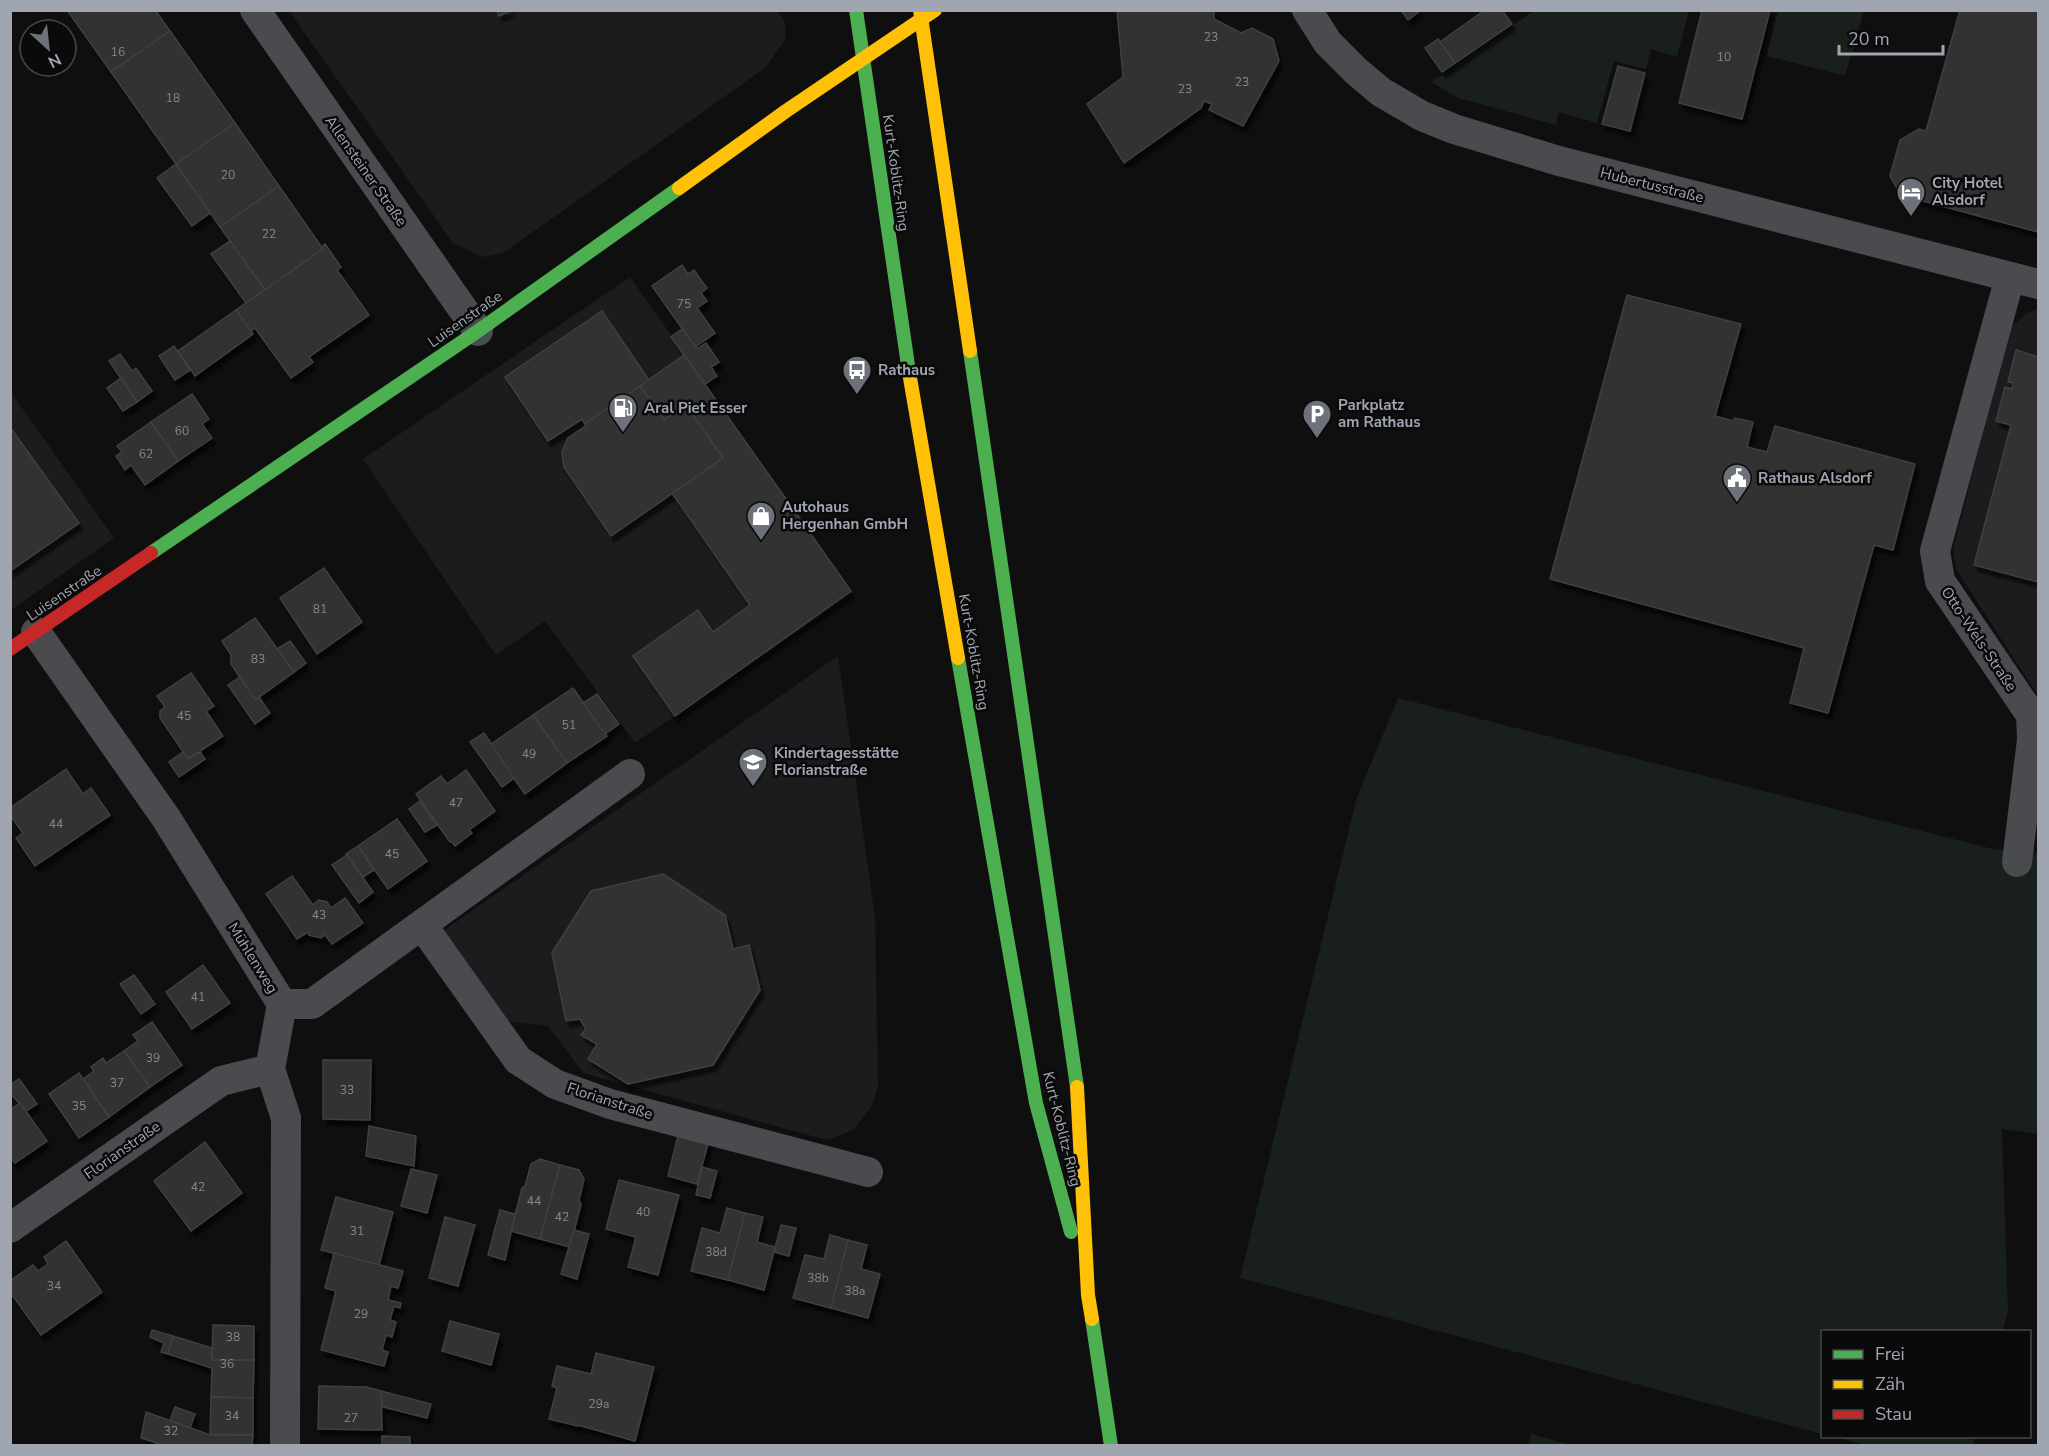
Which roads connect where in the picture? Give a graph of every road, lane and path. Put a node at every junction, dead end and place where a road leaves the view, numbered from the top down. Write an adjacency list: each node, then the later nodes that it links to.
1 (255, 10): 9 (street, Allensteiner Straße)
2 (856, 10): 6 (main road, Kurt-Koblitz-Ring)
3 (935, 10): 5 (main road, Luisenstraße)
4 (1307, 10): 7 (street, Hubertusstraße)
5 (921, 15): 6 (main road, Luisenstraße); 19 (main road, Kurt-Koblitz-Ring)
6 (863, 58): 9 (main road, Luisenstraße); 19 (main road, Kurt-Koblitz-Ring)
7 (2010, 277): 8 (street, Hubertusstraße); 13 (street, Otto-Wels-Straße)
8 (2038, 284)
9 (478, 331): 10 (main road, Luisenstraße)
10 (36, 632): 11 (main road, Luisenstraße); 15 (street, Mühlenweg)
11 (10, 649)
12 (630, 774): 14 (street)
13 (2017, 862)
14 (422, 925): 15 (street); 17 (street, Florianstraße)
15 (282, 1004): 16 (street, Mühlenweg)
16 (270, 1069): 18 (street, Florianstraße); 20 (street, Mühlenweg)
17 (868, 1172)
18 (10, 1228)
19 (1088, 1295): 21 (main road, Kurt-Koblitz-Ring)
20 (285, 1446)
21 (1111, 1446)

